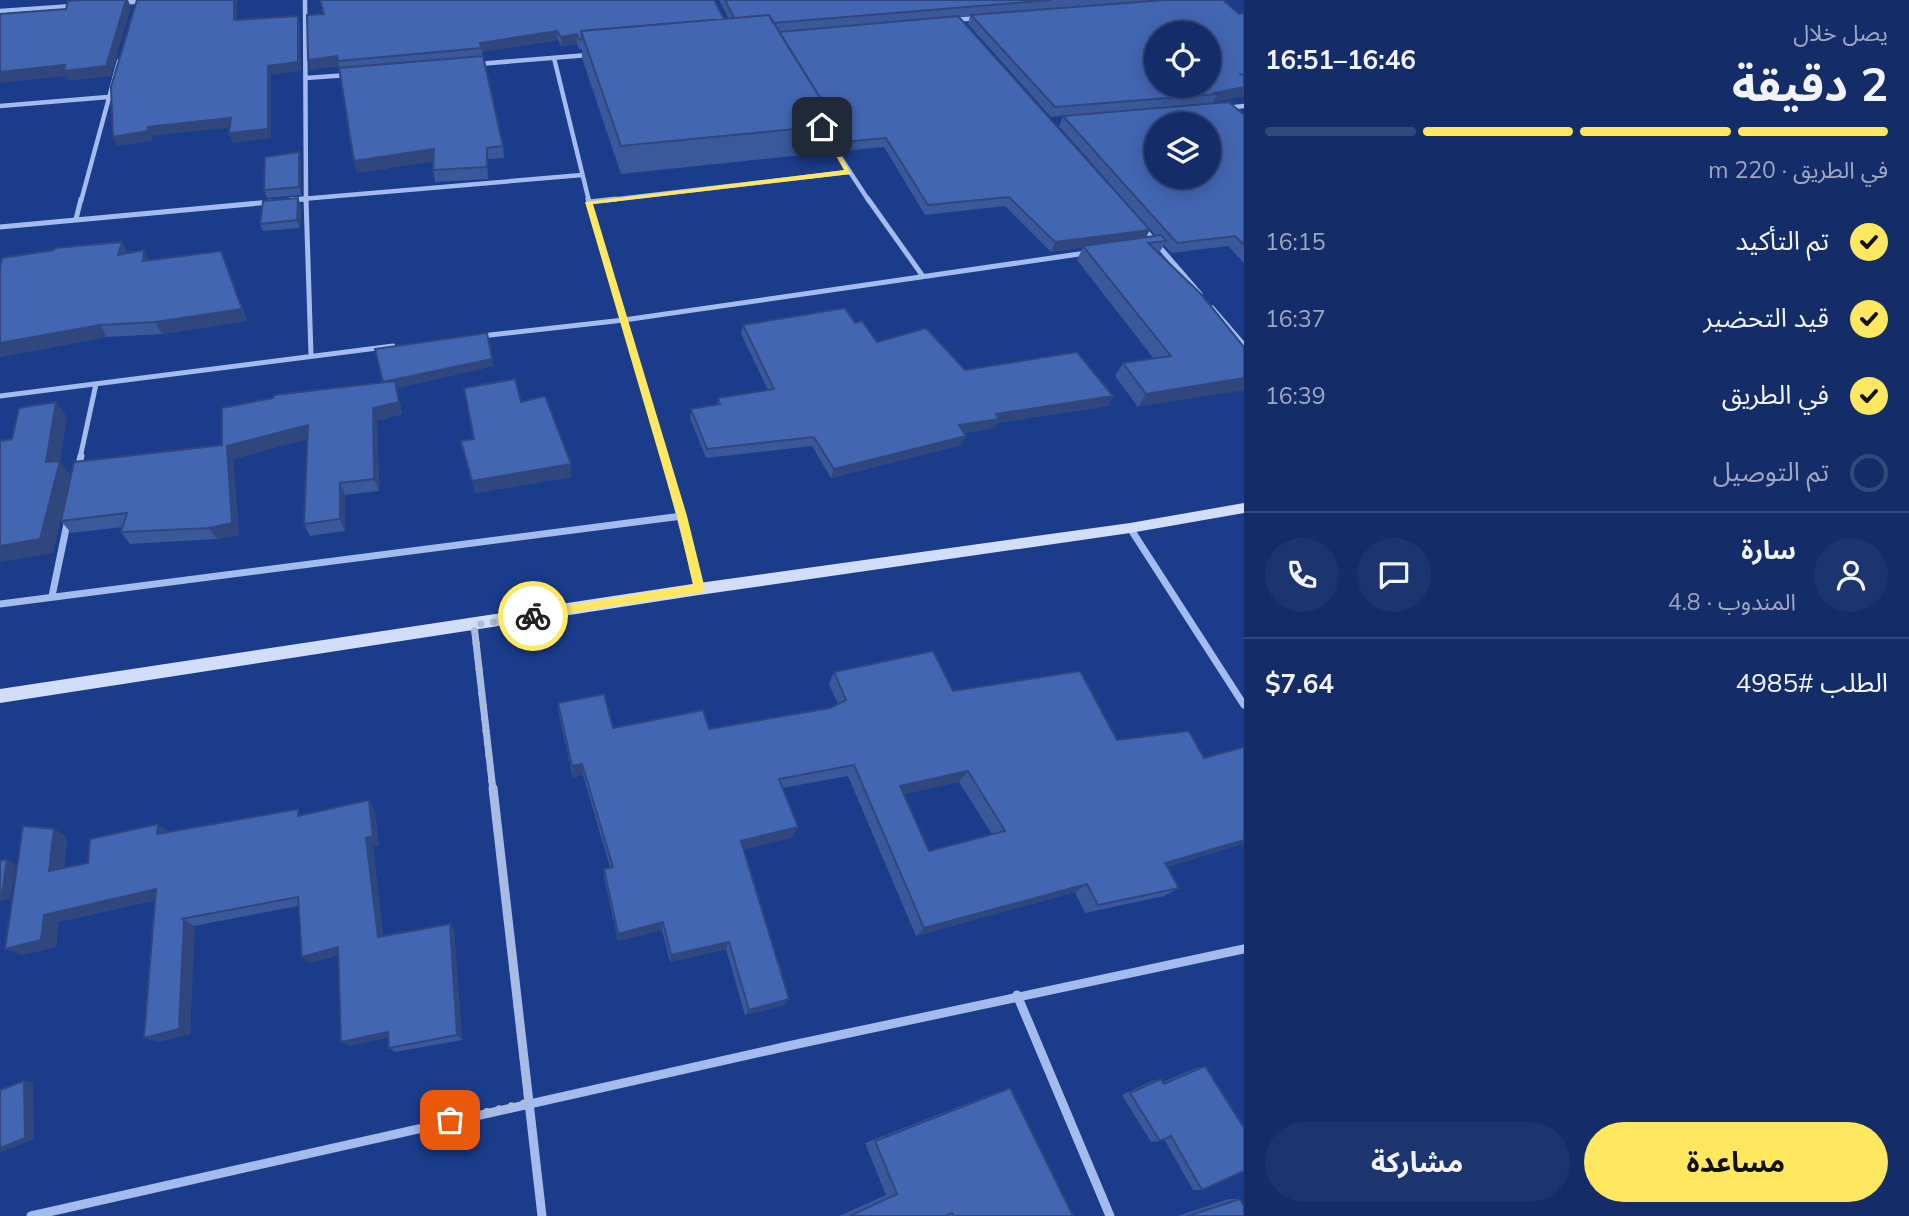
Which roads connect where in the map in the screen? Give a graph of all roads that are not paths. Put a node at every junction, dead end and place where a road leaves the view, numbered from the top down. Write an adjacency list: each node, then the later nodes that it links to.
1 (160, 0): 3 (street)
2 (305, 0): 17 (street)
3 (137, 2): 4 (street); 7 (street)
4 (109, 4)
5 (82, 6): 6 (street)
6 (0, 11)
7 (133, 14)
8 (985, 18): 9 (street)
9 (958, 20): 10 (street); 11 (street)
10 (944, 21)
11 (967, 30)
12 (122, 49): 18 (street)
13 (595, 54): 14 (street)
14 (554, 58): 15 (street); 24 (street)
15 (471, 65)
16 (361, 74): 17 (street)
17 (306, 78): 25 (street)
18 (108, 97): 19 (street); 27 (street)
19 (0, 106)
20 (1244, 106): 21 (street)
21 (1216, 109)
22 (828, 138): 23 (street)
23 (849, 172): 26 (street); 33 (street)
24 (582, 175): 25 (street); 26 (street)
25 (306, 199): 27 (street); 38 (street)
26 (589, 202): 34 (street)
27 (76, 219): 29 (street)
28 (1139, 223): 30 (street)
29 (0, 227)
30 (1156, 243): 31 (street); 37 (street)
31 (1143, 245)
32 (1088, 253): 33 (street)
33 (922, 275): 34 (street)
34 (624, 320): 35 (street); 44 (street)
35 (474, 337)
36 (407, 345): 38 (street)
37 (1244, 345)
38 (311, 355): 39 (street)
39 (96, 384): 40 (street); 41 (street)
40 (0, 396)
41 (77, 477)
42 (71, 504): 47 (street)
43 (1244, 508): 45 (street)
44 (682, 516): 46 (street); 47 (street)
45 (1130, 528): 46 (street); 51 (street)
46 (699, 589): 49 (street)
47 (52, 597): 48 (street)
48 (0, 604)
49 (474, 625): 50 (street); 54 (street)
50 (0, 696)
51 (1244, 705)
52 (1244, 949): 53 (street)
53 (1017, 995): 54 (street); 57 (street)
54 (528, 1102): 55 (street); 56 (street)
55 (31, 1216)
56 (542, 1216)
57 (1110, 1216)

